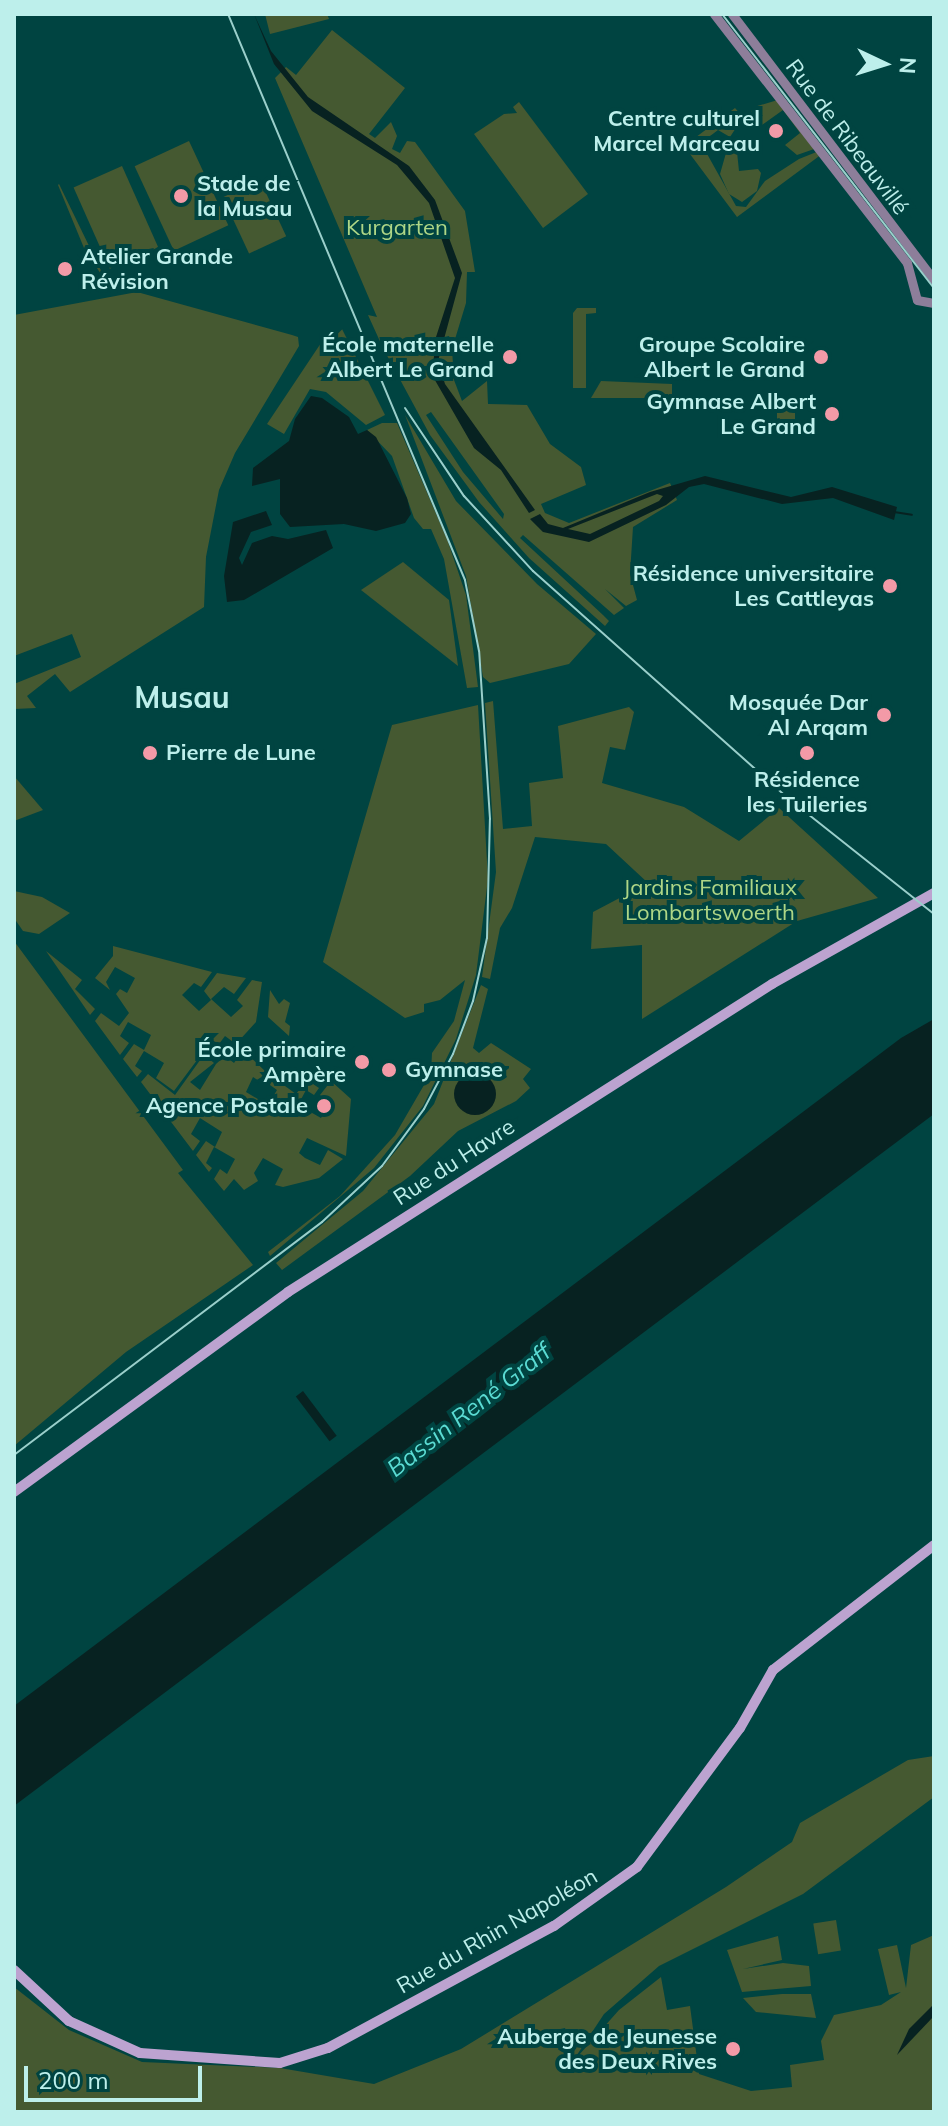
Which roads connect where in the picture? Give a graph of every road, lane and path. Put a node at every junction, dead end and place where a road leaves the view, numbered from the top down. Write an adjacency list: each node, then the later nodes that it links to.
1 (714, 14): 3 (street, Rue de Ribeauvillé)
2 (732, 14): 4 (street, Rue de Ribeauvillé)
3 (910, 274): 5 (street); 6 (street, Rue de Ribeauvillé)
4 (934, 280)
5 (905, 289)
6 (934, 303)
7 (934, 893): 8 (main road, Rue du Havre)
8 (14, 1492)
9 (934, 1545): 10 (main road, Rue du Rhin Napoléon)
10 (14, 1970)

